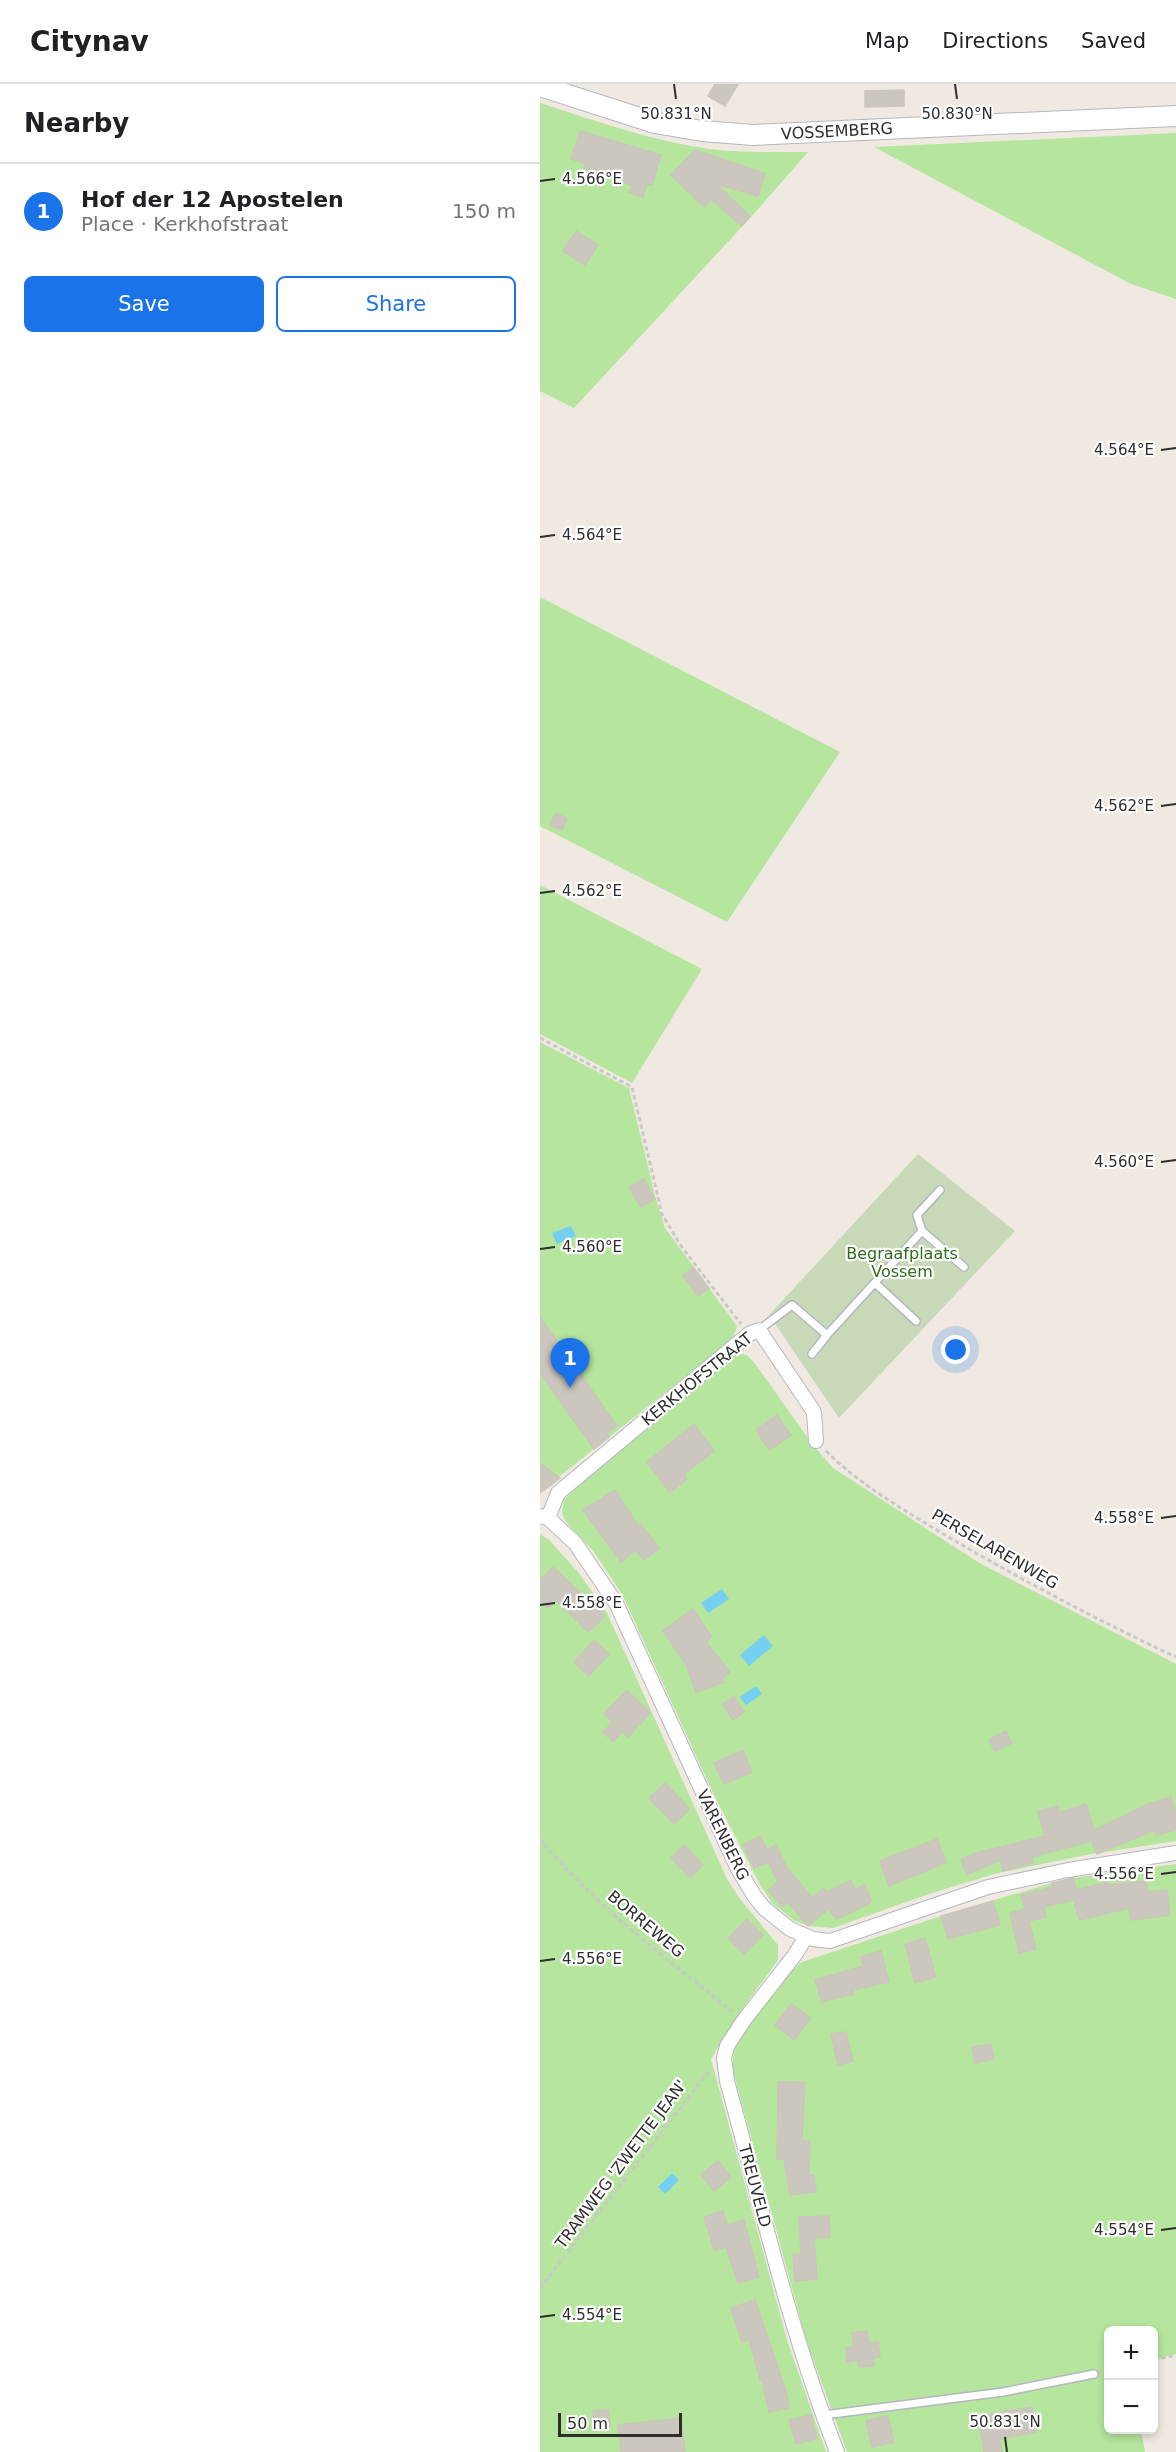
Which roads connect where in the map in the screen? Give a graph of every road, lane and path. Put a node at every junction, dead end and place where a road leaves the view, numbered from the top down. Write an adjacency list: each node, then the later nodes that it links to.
1 (540, 86): 2 (street, VOSSEMBERG)
2 (1176, 116)
3 (540, 1038): 9 (path)
4 (940, 1190): 5 (lane)
5 (922, 1231): 6 (lane); 7 (lane)
6 (964, 1267)
7 (875, 1283): 8 (lane); 10 (lane)
8 (916, 1321)
9 (754, 1332): 10 (lane); 12 (street, KERKHOFSTRAAT); 13 (street, KERKHOFSTRAAT)
10 (827, 1335): 11 (lane)
11 (812, 1354)
12 (816, 1441): 14 (path, PERSELARENWEG)
13 (544, 1517): 17 (street, VARENBERG)
14 (1176, 1657)
15 (540, 1839): 18 (path, BORREWEG)
16 (1176, 1853): 17 (street, VARENBERG)
17 (806, 1937): 18 (street)
18 (744, 2020): 19 (street)
19 (724, 2058): 20 (path, TRAMWEG 'ZWETTE JEAN'); 24 (street, TREUVELD)
20 (540, 2288)
21 (1176, 2355): 22 (path)
22 (1158, 2359)
23 (1094, 2374): 24 (lane)
24 (822, 2415): 25 (street, TREUVELD)
25 (837, 2452)

